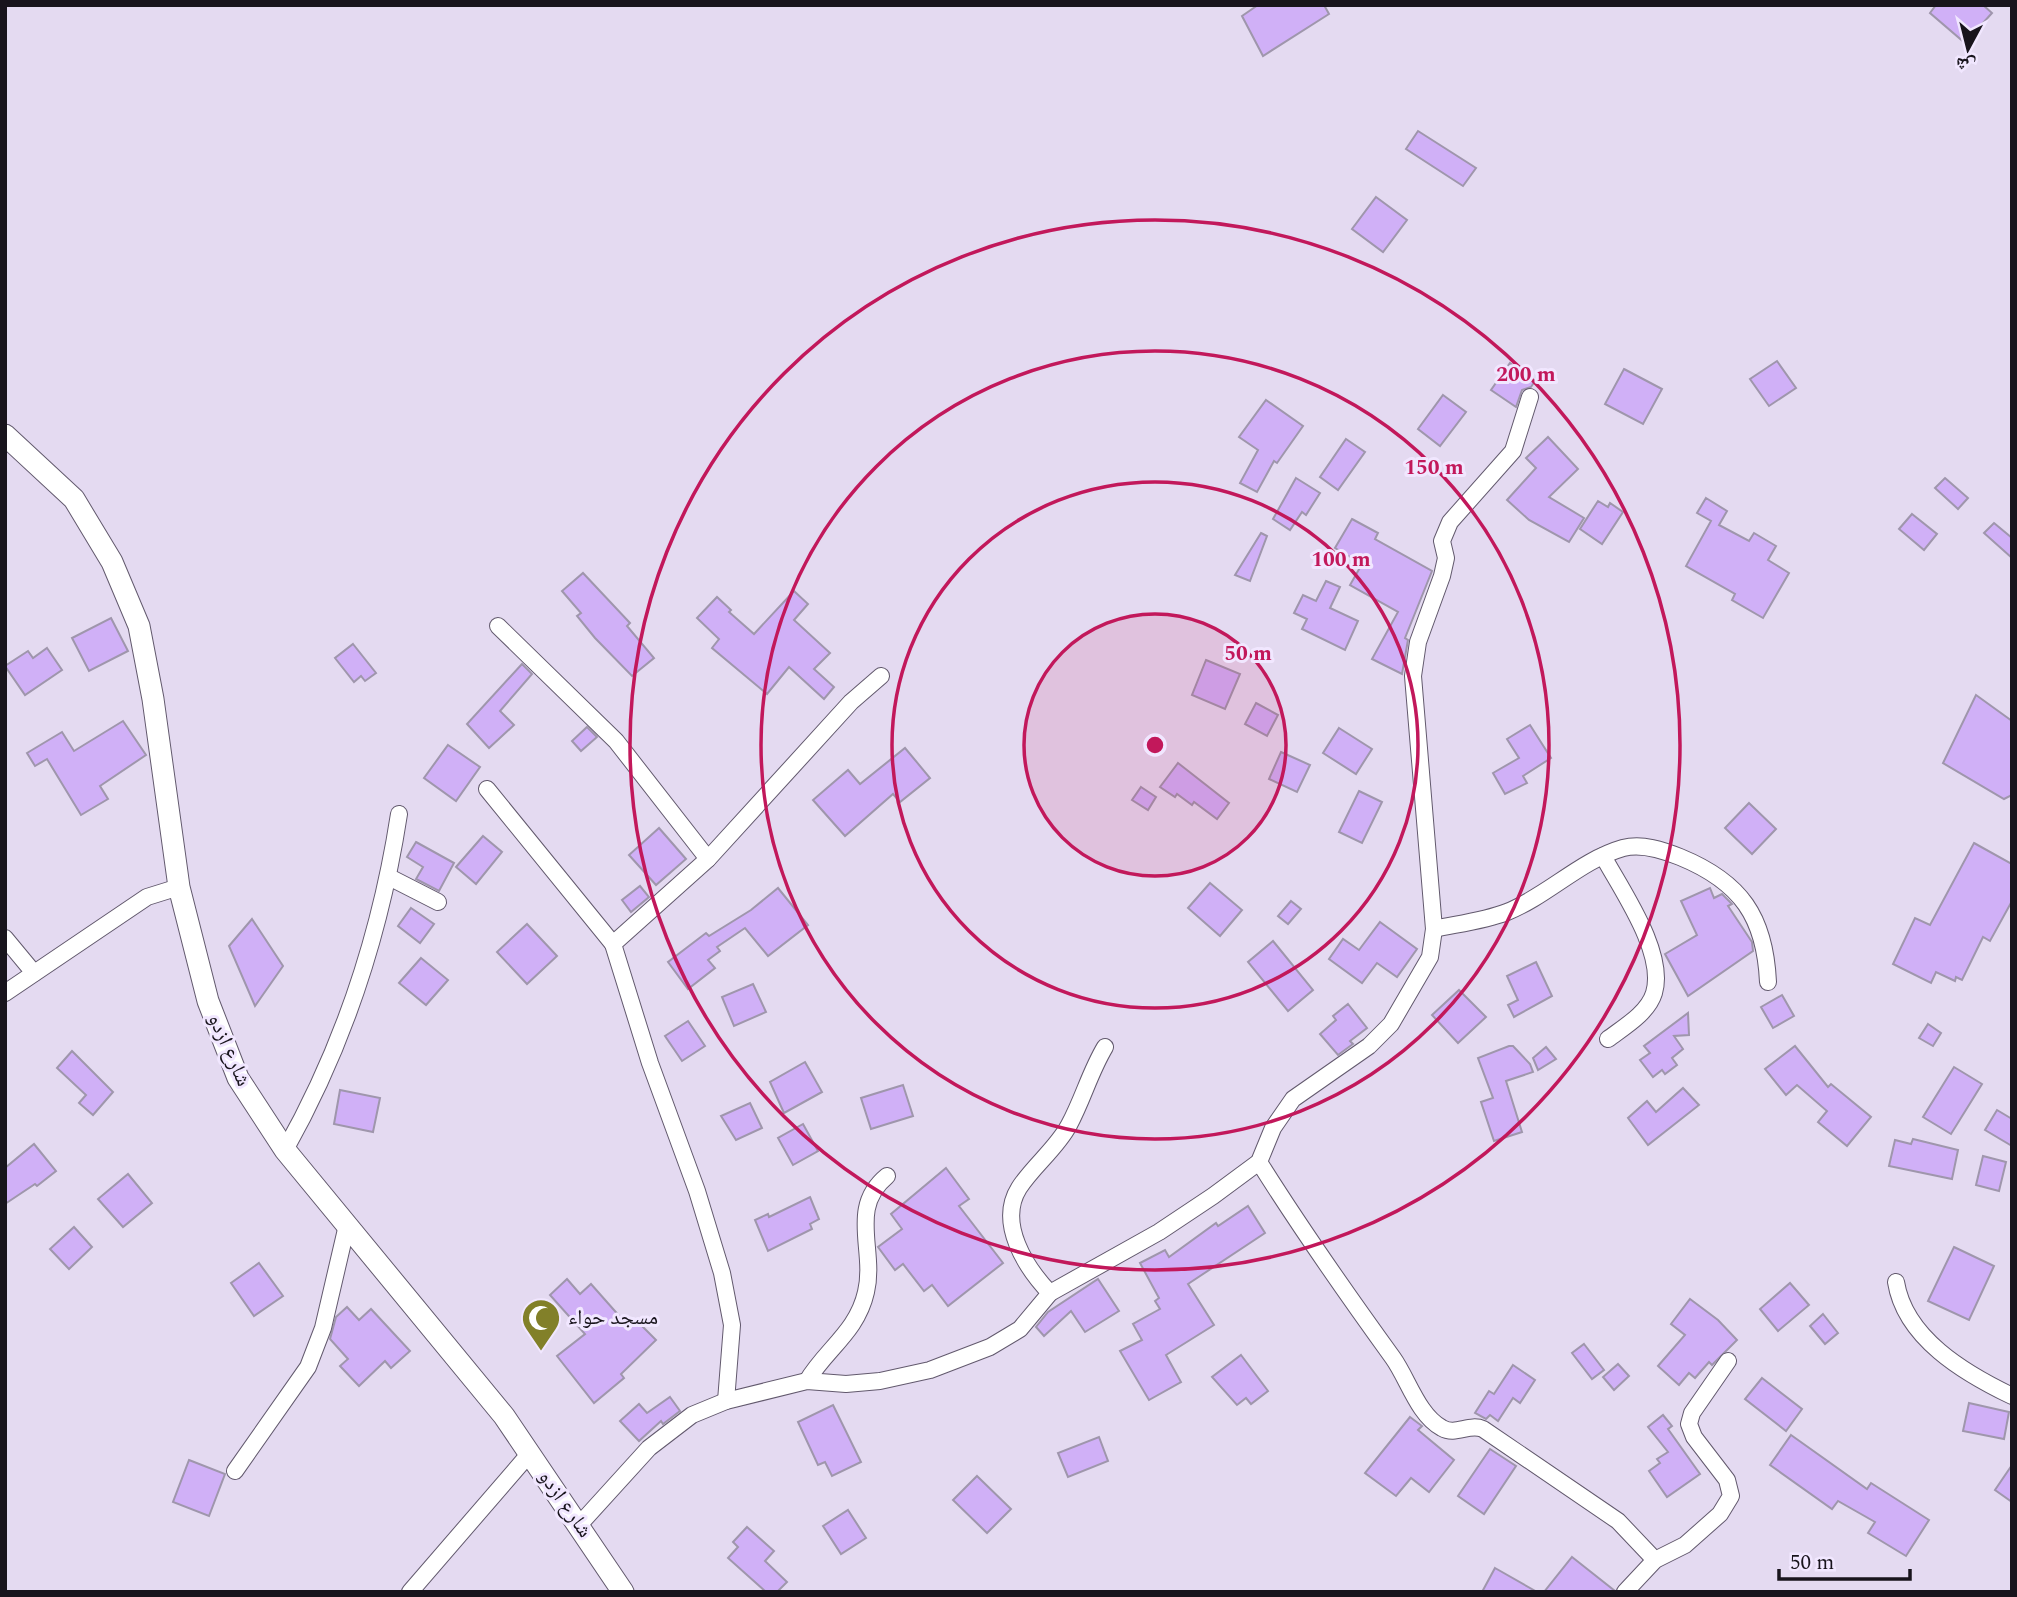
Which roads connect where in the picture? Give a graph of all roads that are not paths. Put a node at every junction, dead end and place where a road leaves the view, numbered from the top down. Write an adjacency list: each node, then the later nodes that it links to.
1 (1530, 397): 12 (street)
2 (5, 435): 10 (street, شارع ازدو)
3 (498, 626): 8 (street)
4 (881, 676): 8 (street)
5 (487, 789): 14 (street)
6 (399, 814): 9 (street)
7 (1603, 856): 12 (street); 16 (street); 18 (street)
8 (708, 859): 14 (street)
9 (389, 877): 11 (street); 20 (street)
10 (179, 887): 15 (street); 20 (street, شارع ازدو)
11 (438, 902)
12 (1434, 929): 21 (street)
13 (5, 938): 15 (street)
14 (613, 944): 29 (street)
15 (34, 973): 17 (street)
16 (1768, 982)
17 (5, 993)
18 (1608, 1039)
19 (1105, 1047): 25 (street)
20 (285, 1150): 23 (street, شارع ازدو)
21 (1259, 1162): 25 (street); 33 (street)
22 (887, 1176): 27 (street)
23 (347, 1225): 30 (street, شارع ازدو); 31 (street)
24 (1896, 1282): 28 (street)
25 (1051, 1293): 27 (street)
26 (1728, 1361): 33 (street)
27 (807, 1381): 29 (street)
28 (2012, 1396)
29 (726, 1401): 32 (street)
30 (530, 1453): 32 (street, شارع ازدو); 34 (street)
31 (234, 1471)
32 (580, 1524): 35 (street, شارع ازدو)
33 (1655, 1560): 36 (street)
34 (410, 1592)
35 (623, 1592)
36 (1625, 1592)

